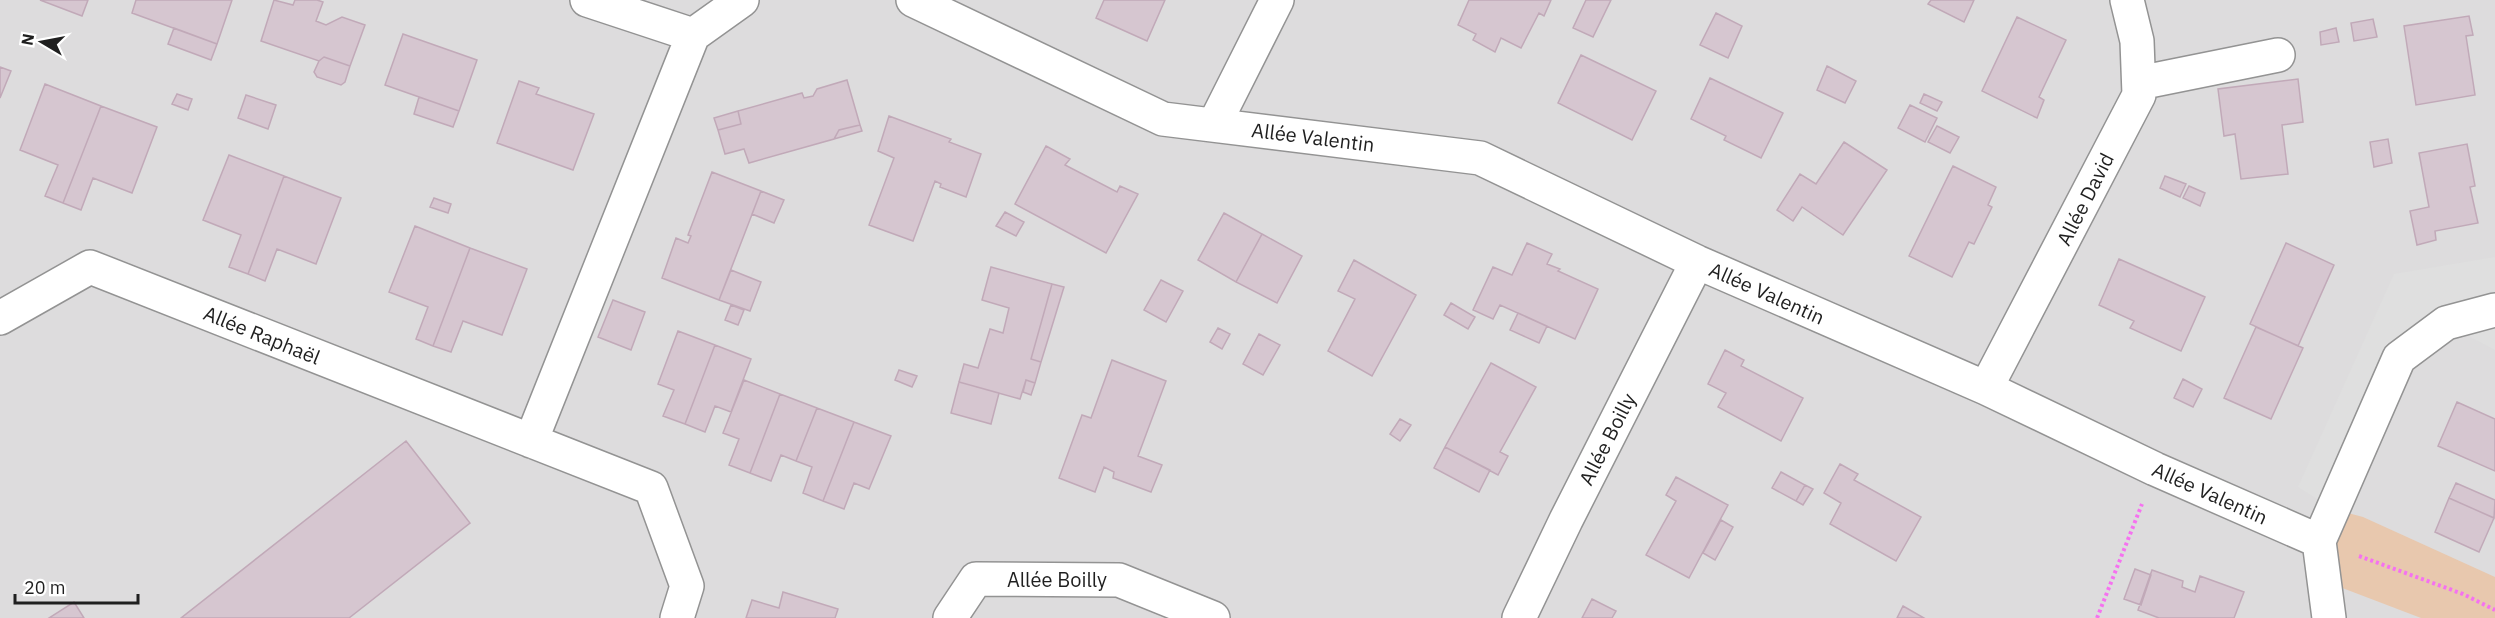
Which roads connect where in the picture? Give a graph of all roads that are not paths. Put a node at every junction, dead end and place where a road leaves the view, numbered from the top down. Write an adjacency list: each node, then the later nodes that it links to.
1 (587, 0): 6 (street)
2 (742, 0): 6 (street)
3 (913, 0): 9 (street, Allée Valentin)
4 (1276, 0): 9 (street)
5 (2127, 0): 8 (street, Allée David)
6 (693, 35): 14 (street)
7 (2278, 55): 8 (street)
8 (2139, 83): 13 (street, Allée David)
9 (1214, 125): 10 (street, Allée Valentin)
10 (1696, 262): 13 (street, Allée Valentin); 19 (street, Allée Boilly)
11 (2495, 310): 15 (street)
12 (0, 318): 14 (street, Allée Raphaël)
13 (1986, 388): 15 (street, Allée Valentin)
14 (531, 441): 16 (street, Allée Raphaël)
15 (2319, 541): 20 (street)
16 (677, 618)
17 (950, 618): 18 (street, Allée Boilly)
18 (1213, 618)
19 (1520, 618)
20 (2329, 618)

